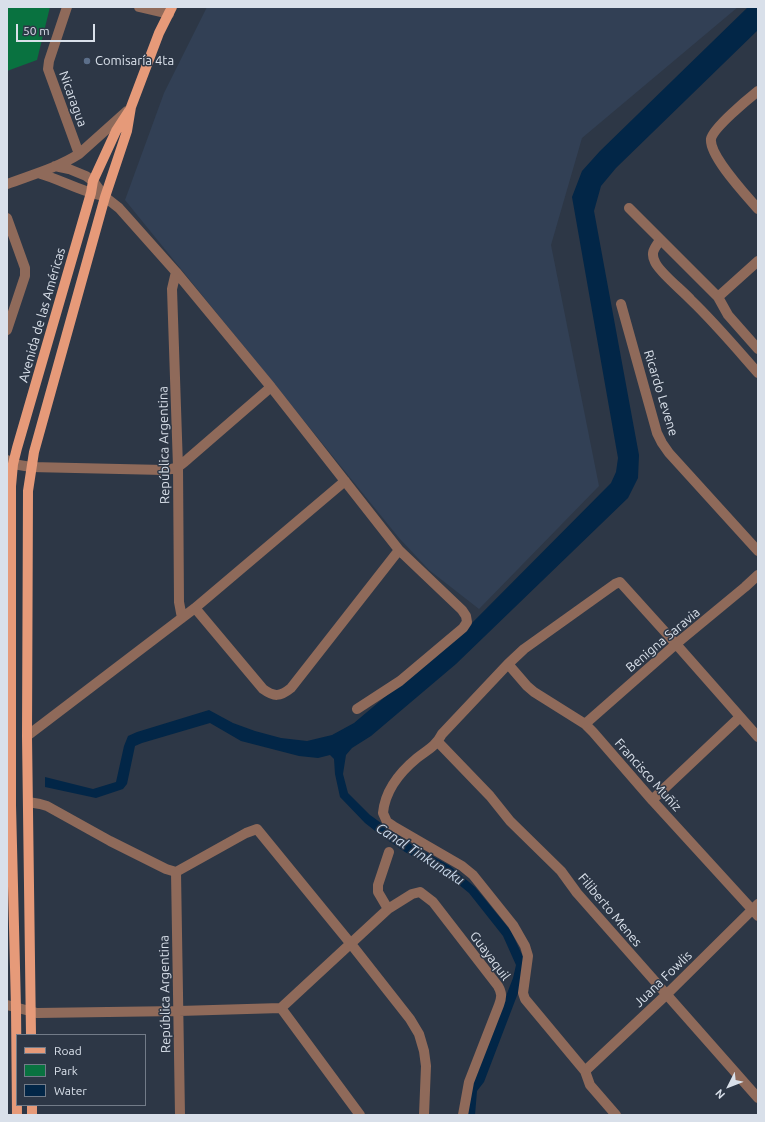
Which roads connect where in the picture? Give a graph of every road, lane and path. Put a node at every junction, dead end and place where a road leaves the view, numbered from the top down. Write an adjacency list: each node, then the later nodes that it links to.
1 (67, 7): 6 (street, Nicaragua)
2 (139, 7): 3 (street)
3 (170, 10): 5 (main road, Avenida de las Américas)
4 (758, 91): 14 (street)
5 (132, 107): 6 (street); 9 (main road, Avenida de las Américas); 12 (main road, Avenida de las Américas)
6 (79, 154): 7 (street)
7 (55, 166): 8 (street); 9 (street)
8 (38, 173): 10 (street); 11 (street)
9 (93, 182): 11 (main road, Avenida de las Américas); 12 (street)
10 (7, 184)
11 (91, 193): 12 (street); 25 (main road, Avenida de las Américas)
12 (105, 197): 18 (street); 26 (main road, Avenida de las Américas)
13 (629, 208): 16 (street)
14 (758, 209)
15 (7, 218): 21 (street)
16 (660, 240): 19 (street); 23 (street)
17 (758, 261): 19 (street)
18 (176, 272): 24 (street); 27 (street, República Argentina)
19 (718, 296): 22 (street)
20 (621, 304): 30 (street, Ricardo Levene)
21 (7, 330)
22 (758, 349)
23 (758, 373)
24 (271, 388): 27 (street); 28 (street)
25 (10, 462): 26 (street); 43 (main road, Avenida de las Américas)
26 (31, 467): 27 (street); 39 (main road, Avenida de las Américas)
27 (178, 467): 33 (street, República Argentina)
28 (345, 481): 29 (street); 32 (street)
29 (399, 550): 32 (street); 36 (street)
30 (758, 551)
31 (758, 575): 34 (street, Benigna Saravia)
32 (195, 608): 33 (street)
33 (182, 618): 39 (street)
34 (676, 644): 35 (street); 37 (street); 38 (street, Benigna Saravia)
35 (508, 664): 38 (street, Francisco Muñiz); 41 (street)
36 (357, 709)
37 (740, 717): 40 (street); 44 (street)
38 (585, 724): 44 (street, Francisco Muñiz)
39 (27, 736): 42 (main road, Avenida de las Américas)
40 (758, 737)
41 (438, 742): 52 (street, Filiberto Menes); 58 (street)
42 (27, 768): 43 (main road); 45 (main road, Avenida de las Américas)
43 (9, 776): 46 (main road, Avenida de las Américas)
44 (652, 800): 50 (street, Francisco Muñiz)
45 (28, 802): 46 (main road); 48 (street); 56 (main road, Avenida de las Américas)
46 (9, 806): 53 (main road, Avenida de las Américas)
47 (389, 852): 49 (street)
48 (176, 872): 51 (street); 55 (street, República Argentina)
49 (388, 909): 51 (street); 64 (street, Guayaquil)
50 (756, 910): 52 (street, Juana Fowlis)
51 (351, 944): 54 (street); 63 (street)
52 (666, 994): 58 (street, Juana Fowlis); 60 (street, Filiberto Menes)
53 (12, 1007): 56 (street); 59 (main road, Avenida de las Américas)
54 (281, 1008): 55 (street); 62 (street)
55 (179, 1011): 56 (street); 61 (street, República Argentina)
56 (30, 1012): 57 (main road, Avenida de las Américas)
57 (31, 1034)
58 (585, 1071): 65 (street)
59 (16, 1093)
60 (758, 1098)
61 (180, 1115)
62 (360, 1115)
63 (424, 1115)
64 (463, 1115)
65 (616, 1115)

